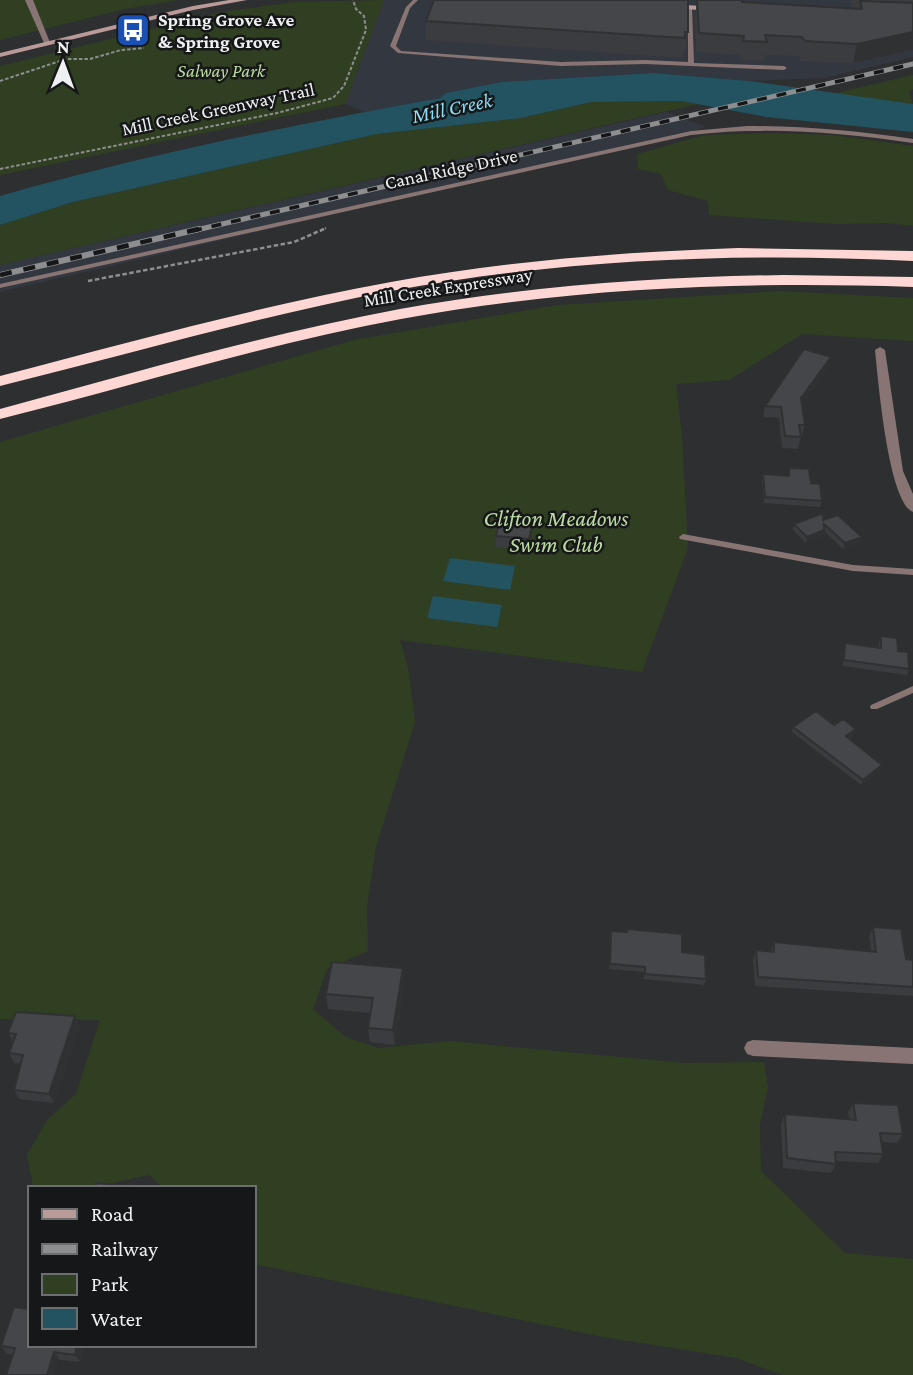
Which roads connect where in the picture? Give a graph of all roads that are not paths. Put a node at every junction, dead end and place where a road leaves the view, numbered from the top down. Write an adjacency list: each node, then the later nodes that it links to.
1 (29, 0): 7 (street)
2 (243, 0): 7 (main road)
3 (416, 0): 9 (lane)
4 (664, 3): 5 (main road)
5 (690, 7): 6 (main road); 9 (lane)
6 (730, 10)
7 (48, 43): 8 (main road)
8 (0, 55)
9 (691, 65): 10 (lane)
10 (784, 68)
11 (913, 141): 16 (lane, Canal Ridge Drive)
12 (913, 243): 13 (highway)
13 (691, 254): 14 (highway, Mill Creek Expressway); 18 (highway, Mill Creek Expressway)
14 (913, 256)
15 (913, 282): 19 (highway, Mill Creek Expressway)
16 (0, 286)
17 (880, 350): 20 (street)
18 (0, 381)
19 (0, 414)
20 (913, 508)
21 (683, 537): 22 (lane)
22 (913, 572)
23 (913, 689): 24 (lane)
24 (874, 707)
25 (753, 1048): 26 (street)
26 (913, 1056)

